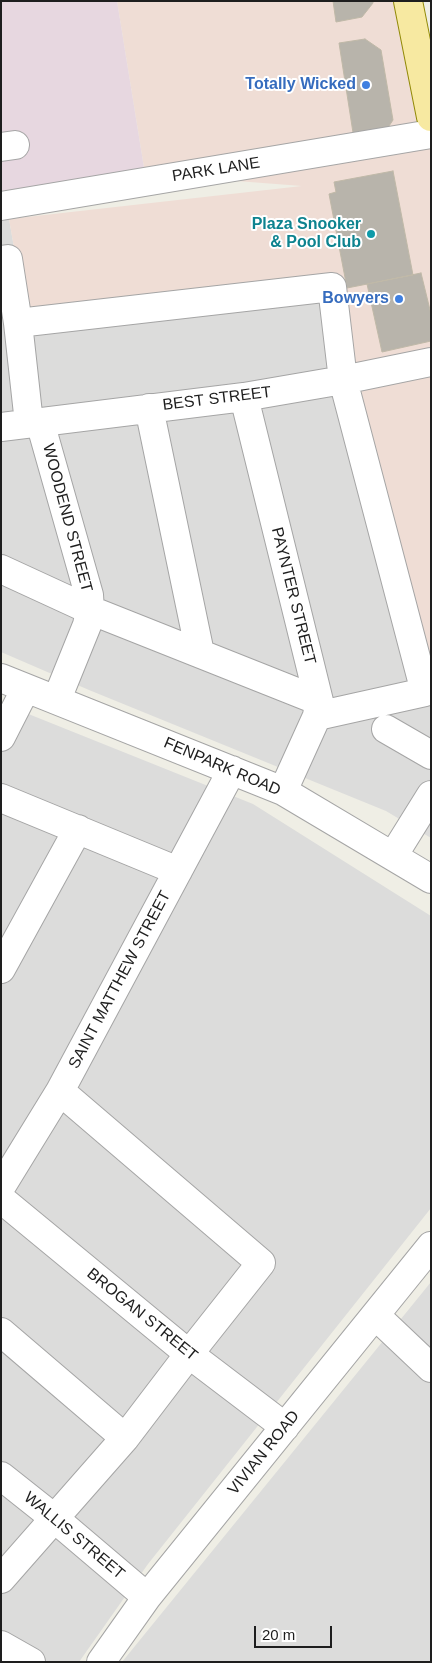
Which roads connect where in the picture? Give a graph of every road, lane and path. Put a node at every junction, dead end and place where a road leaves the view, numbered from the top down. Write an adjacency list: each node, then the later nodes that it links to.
1 (408, 1): 2 (main road)
2 (431, 117)
3 (431, 134): 4 (street, PARK LANE)
4 (1, 206)
5 (1, 260): 6 (street, WOODEND STREET)
6 (18, 324): 8 (street); 11 (street, WOODEND STREET)
7 (431, 362): 8 (street, BEST STREET)
8 (343, 380): 9 (street, BEST STREET); 19 (street)
9 (244, 397): 10 (street, BEST STREET); 19 (street, PAYNTER STREET)
10 (149, 408): 11 (street, BEST STREET); 15 (street)
11 (35, 422): 12 (street, BEST STREET); 14 (street, WOODEND STREET)
12 (1, 426)
13 (1, 569): 14 (street)
14 (90, 610): 15 (street); 18 (street, WOODEND STREET)
15 (200, 653): 19 (street)
16 (1, 678): 17 (street, FENPARK ROAD)
17 (26, 688): 18 (street, FENPARK ROAD); 21 (street)
18 (58, 699): 23 (street, FENPARK ROAD)
19 (318, 708): 24 (street)
20 (386, 729): 22 (street)
21 (1, 737)
22 (431, 755)
23 (232, 770): 24 (street, FENPARK ROAD); 29 (street, SAINT MATTHEW STREET)
24 (283, 791): 28 (street, FENPARK ROAD)
25 (431, 795): 28 (street)
26 (1, 798): 27 (street)
27 (78, 829): 29 (street); 31 (street)
28 (393, 856): 30 (street, FENPARK ROAD)
29 (178, 871): 32 (street, SAINT MATTHEW STREET)
30 (431, 879)
31 (1, 969)
32 (60, 1091): 33 (street, SAINT MATTHEW STREET); 38 (street)
33 (1, 1187)
34 (1, 1200): 38 (street, BROGAN STREET)
35 (431, 1246): 36 (street, VIVIAN ROAD)
36 (376, 1316): 39 (street); 40 (street, VIVIAN ROAD)
37 (1, 1332): 41 (street)
38 (189, 1354): 40 (street, BROGAN STREET); 41 (street)
39 (431, 1368)
40 (285, 1427): 45 (street, VIVIAN ROAD)
41 (126, 1438): 43 (street)
42 (1, 1476): 43 (street, WALLIS STREET)
43 (54, 1518): 44 (street); 45 (street, WALLIS STREET)
44 (1, 1579)
45 (147, 1597): 48 (street, VIVIAN ROAD)
46 (1, 1645): 47 (street)
47 (32, 1662)
48 (101, 1662)

